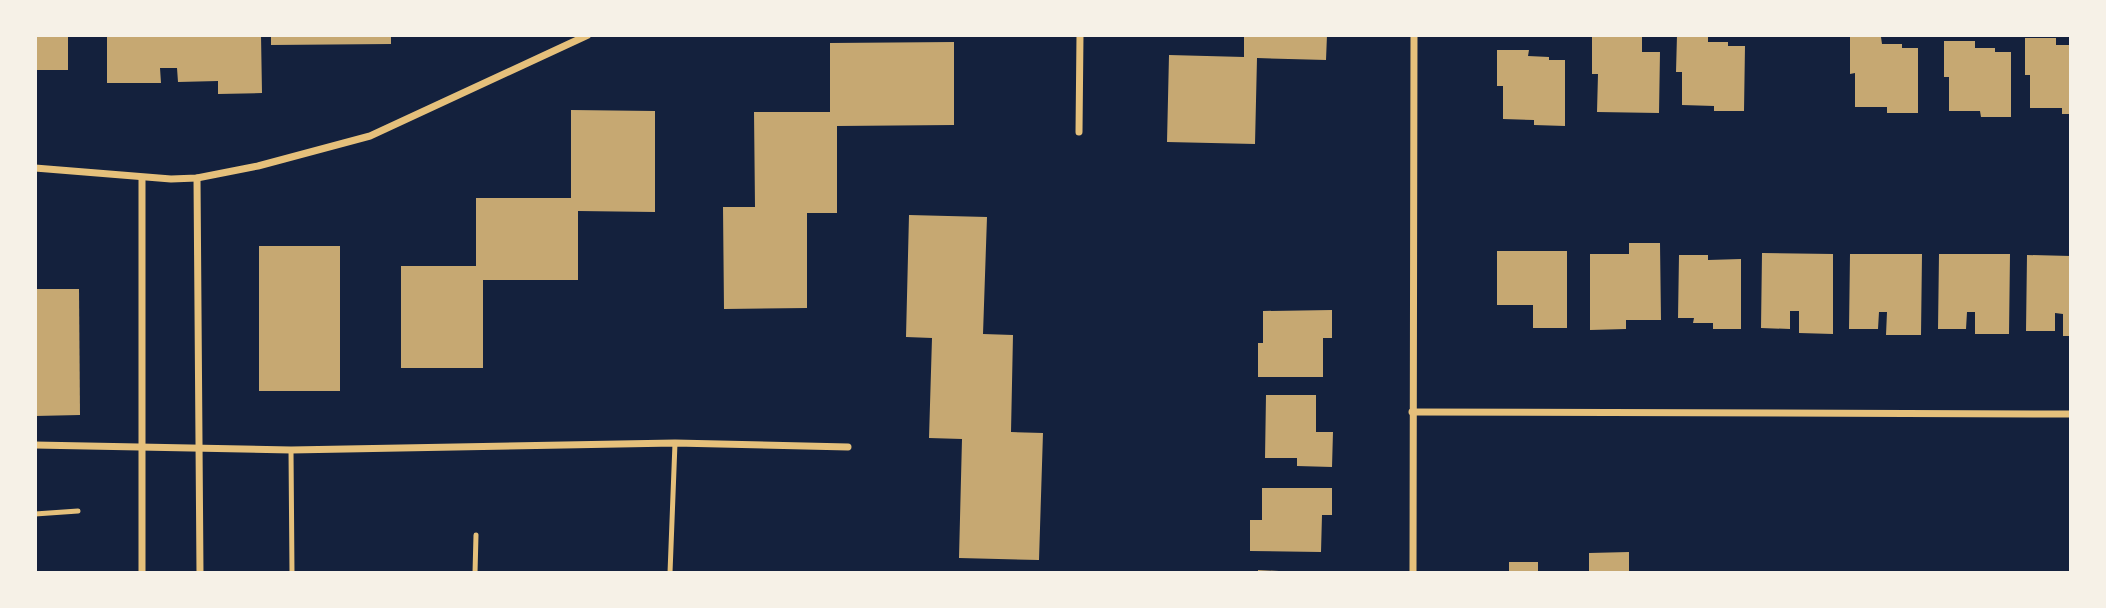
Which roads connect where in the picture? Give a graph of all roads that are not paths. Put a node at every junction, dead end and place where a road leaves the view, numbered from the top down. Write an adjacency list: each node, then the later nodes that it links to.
1 (589, 35): 7 (street)
2 (1080, 35): 4 (street)
3 (1414, 35): 8 (street)
4 (1079, 132)
5 (35, 168): 6 (street)
6 (142, 178): 7 (street); 13 (street)
7 (197, 178): 14 (street)
8 (1412, 412): 9 (street); 24 (street)
9 (2071, 414)
10 (675, 443): 12 (street); 15 (street); 23 (lane)
11 (35, 445): 13 (street)
12 (848, 447)
13 (142, 448): 14 (street); 19 (street)
14 (198, 449): 15 (street); 20 (street)
15 (291, 450): 21 (lane)
16 (78, 511): 17 (lane)
17 (35, 514)
18 (476, 536): 22 (lane)
19 (142, 573)
20 (200, 573)
21 (292, 573)
22 (475, 573)
23 (670, 573)
24 (1413, 573)

